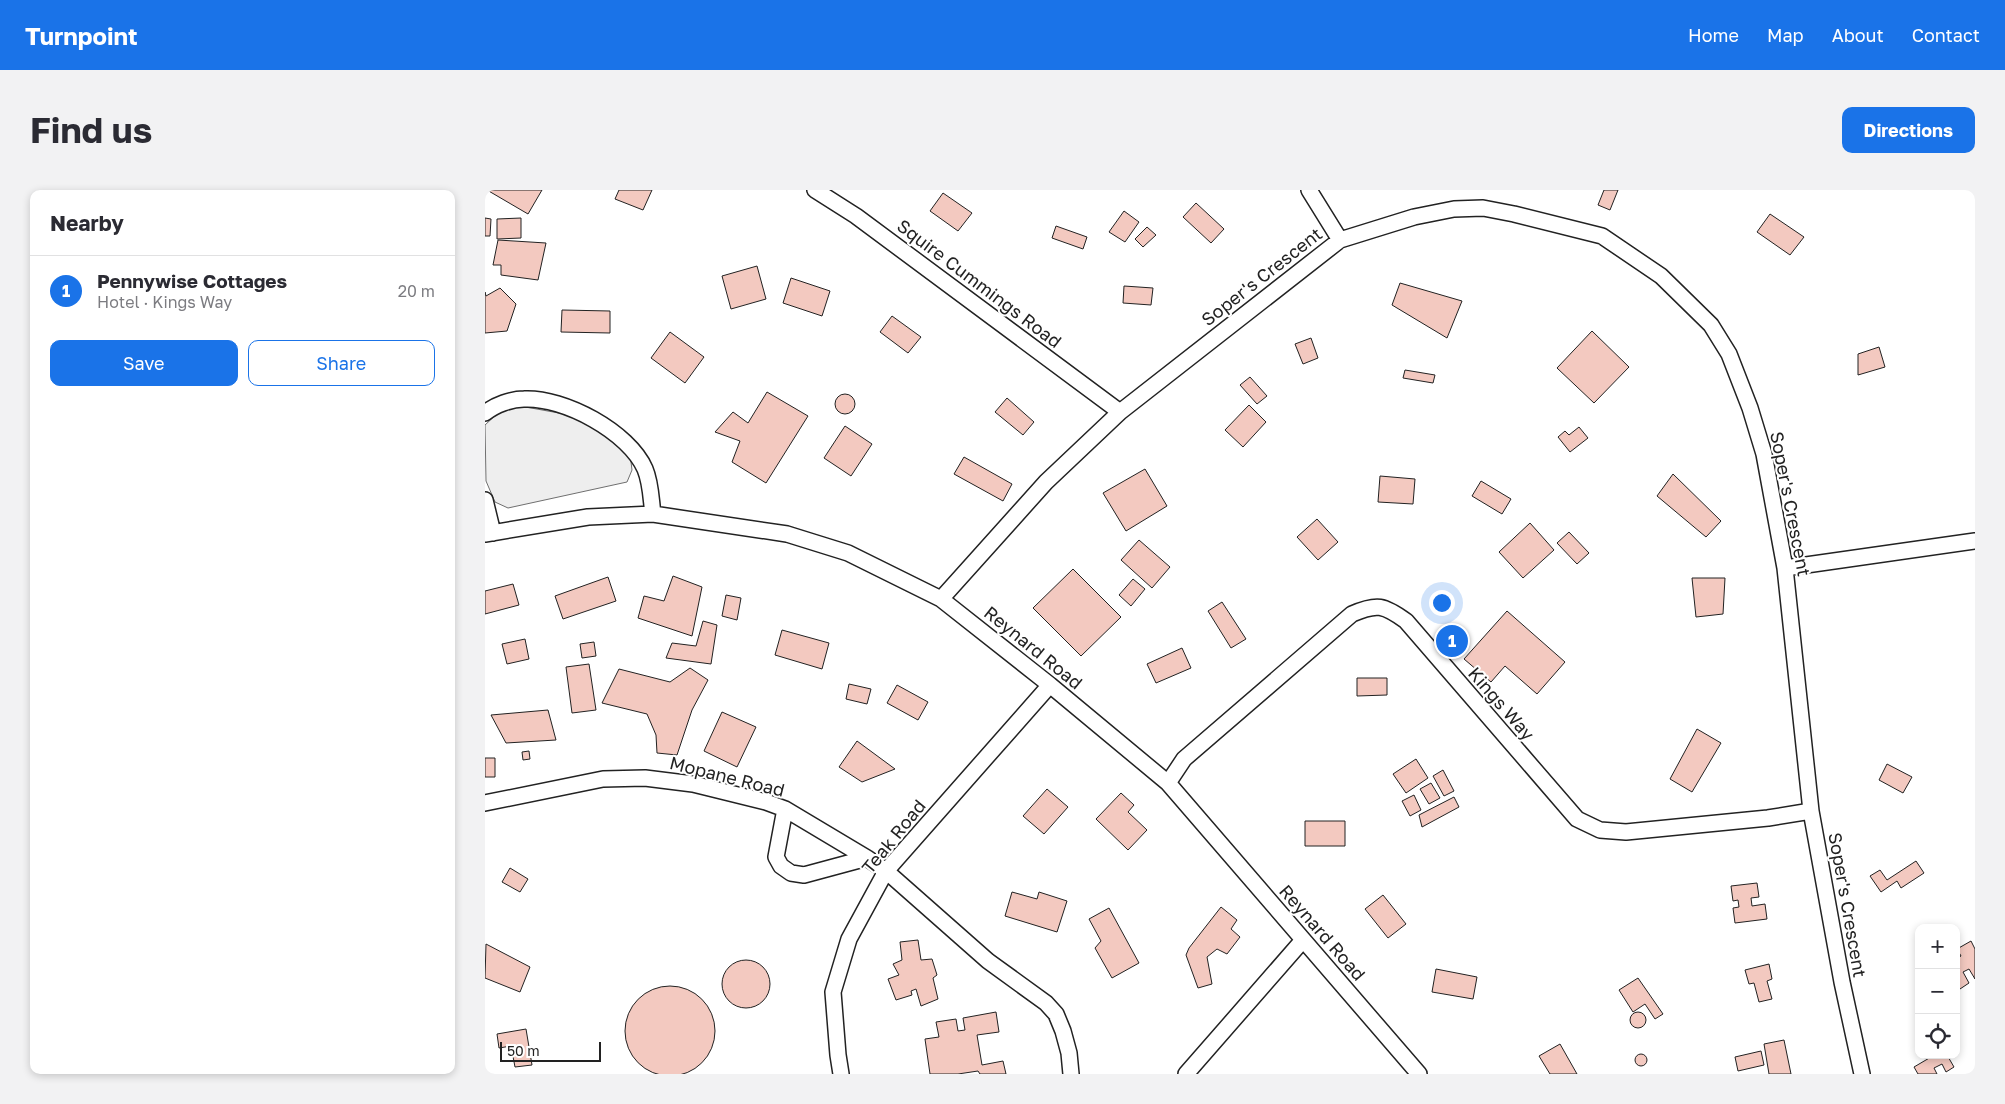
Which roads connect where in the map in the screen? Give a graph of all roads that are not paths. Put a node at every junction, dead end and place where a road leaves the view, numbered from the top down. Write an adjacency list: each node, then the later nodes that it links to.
1 (815, 190): 4 (street, Squire Cummings Road)
2 (1309, 190): 3 (street)
3 (1340, 240): 4 (street, Soper's Crescent); 10 (street, Soper's Crescent)
4 (1120, 412): 11 (street, Soper's Crescent)
5 (485, 413): 7 (street)
6 (485, 500): 8 (street)
7 (653, 514): 8 (street, Reynard Road); 11 (street, Reynard Road)
8 (489, 534)
9 (1975, 542): 10 (street)
10 (1785, 568): 16 (street, Soper's Crescent)
11 (941, 599): 12 (street, Reynard Road)
12 (1050, 684): 13 (street, Reynard Road); 18 (street, Teak Road)
13 (1168, 783): 16 (street, Kings Way); 19 (street, Reynard Road)
14 (485, 803): 15 (street, Mopane Road)
15 (785, 809): 17 (street, Mopane Road); 17 (street)
16 (1811, 811): 24 (street, Soper's Crescent)
17 (867, 858): 18 (street, Mopane Road)
18 (886, 871): 20 (street, Teak Road); 21 (street, Mopane Road)
19 (1303, 940): 22 (street); 23 (street, Reynard Road)
20 (841, 1074)
21 (1071, 1074)
22 (1186, 1074)
23 (1419, 1074)
24 (1861, 1074)

